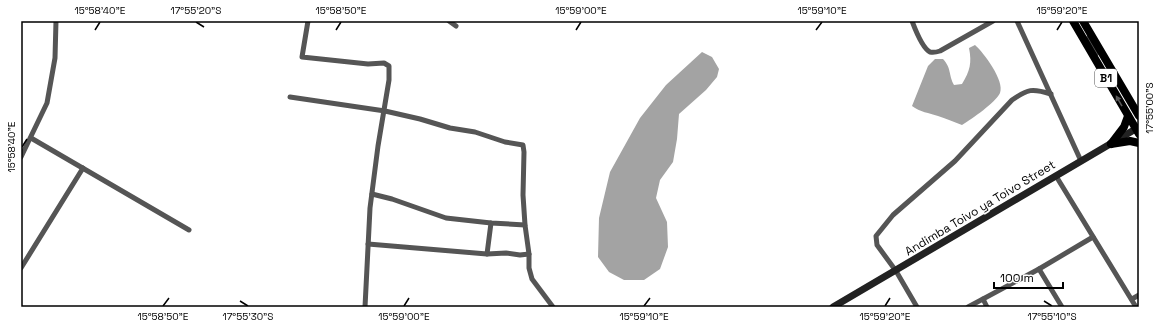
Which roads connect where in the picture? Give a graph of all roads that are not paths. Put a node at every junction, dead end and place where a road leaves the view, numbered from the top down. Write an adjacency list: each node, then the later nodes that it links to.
1 (56, 21): 18 (street)
2 (308, 21): 14 (street)
3 (449, 21): 9 (street)
4 (912, 21): 5 (street)
5 (993, 21)
6 (1017, 21): 11 (street)
7 (1073, 21): 10 (main road, B1)
8 (1083, 21): 10 (street); 13 (main road, B1)
9 (456, 26)
10 (1108, 80): 15 (main road, B1, one-way to 10)
11 (1051, 94): 22 (street); 35 (street)
12 (290, 97): 14 (street)
13 (1135, 106): 16 (main road, B1)
14 (385, 111): 25 (street); 27 (street)
15 (1128, 116): 17 (main road, B1); 20 (main road)
16 (1139, 116)
17 (1138, 130): 20 (street, Andimba Toivo ya Toivo Street)
18 (31, 138): 21 (street); 23 (street)
19 (1139, 143): 20 (main road)
20 (1111, 144): 22 (street, Andimba Toivo ya Toivo Street)
21 (21, 158)
22 (1081, 161): 24 (street, Andimba Toivo ya Toivo Street)
23 (83, 168): 28 (street); 33 (street)
24 (1056, 176): 29 (street); 35 (street, Andimba Toivo ya Toivo Street)
25 (372, 194): 26 (street); 30 (street)
26 (491, 223): 27 (street); 31 (street)
27 (525, 225): 32 (street)
28 (189, 230)
29 (1093, 237): 34 (street); 37 (street)
30 (368, 244): 31 (street); 40 (street)
31 (487, 254): 32 (street)
32 (529, 254): 41 (street)
33 (21, 268)
34 (1039, 269): 38 (street); 46 (street)
35 (896, 271): 39 (street, Andimba Toivo ya Toivo Street); 43 (street)
36 (1139, 295): 37 (street)
37 (1132, 299): 47 (street)
38 (983, 300): 44 (street); 45 (street)
39 (842, 305): 42 (street, Andimba Toivo ya Toivo Street)
40 (365, 307)
41 (553, 307)
42 (833, 307)
43 (917, 307)
44 (968, 307)
45 (987, 307)
46 (1062, 307)
47 (1136, 307)

